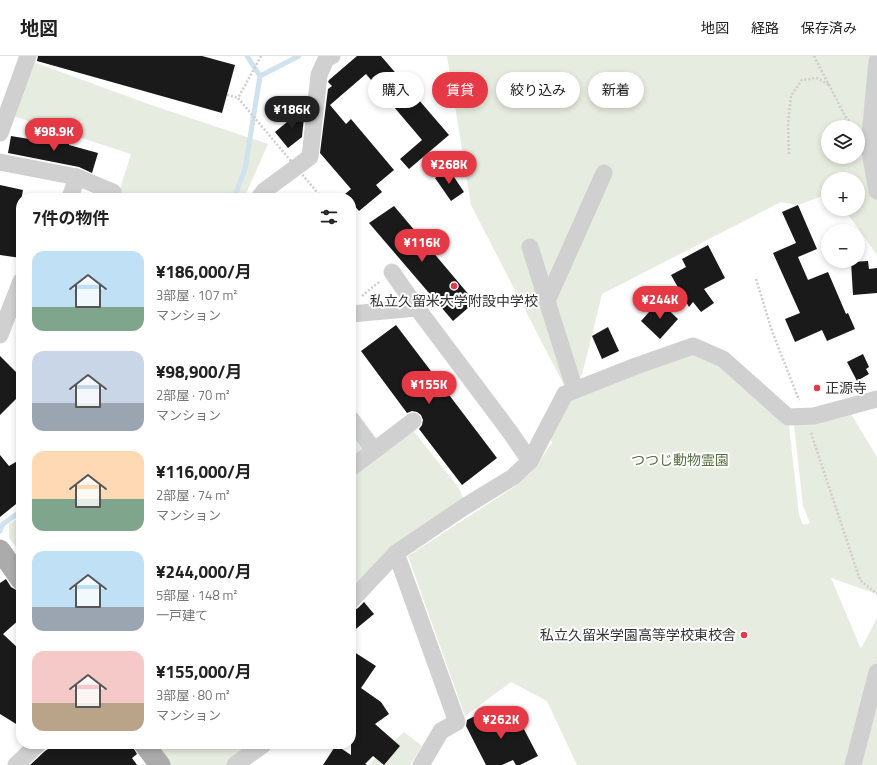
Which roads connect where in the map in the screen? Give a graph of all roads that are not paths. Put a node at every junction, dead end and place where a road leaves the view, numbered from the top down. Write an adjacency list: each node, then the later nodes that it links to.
1 (28, 56): 4 (street)
2 (332, 56): 11 (street)
3 (877, 61): 9 (street)
4 (0, 133)
5 (0, 162): 7 (street)
6 (604, 173): 15 (street)
7 (77, 177): 8 (street); 10 (street)
8 (113, 192)
9 (877, 192)
10 (72, 193)
11 (263, 193)
12 (530, 247): 15 (street)
13 (392, 272): 17 (street)
14 (16, 294): 18 (street)
15 (547, 300): 19 (street)
16 (356, 307): 17 (street)
17 (417, 308): 24 (street)
18 (0, 335)
19 (575, 390): 20 (street); 24 (street)
20 (877, 399)
21 (413, 421): 23 (street)
22 (356, 426): 23 (street)
23 (374, 450): 25 (street)
24 (530, 461): 26 (street)
25 (356, 464)
26 (396, 553): 27 (street); 35 (street)
27 (356, 596)
28 (877, 672): 36 (street)
29 (33, 749): 32 (street)
30 (148, 749): 33 (main road)
31 (257, 749): 34 (street)
32 (16, 765)
33 (160, 765)
34 (235, 765)
35 (421, 765)
36 (853, 765)

